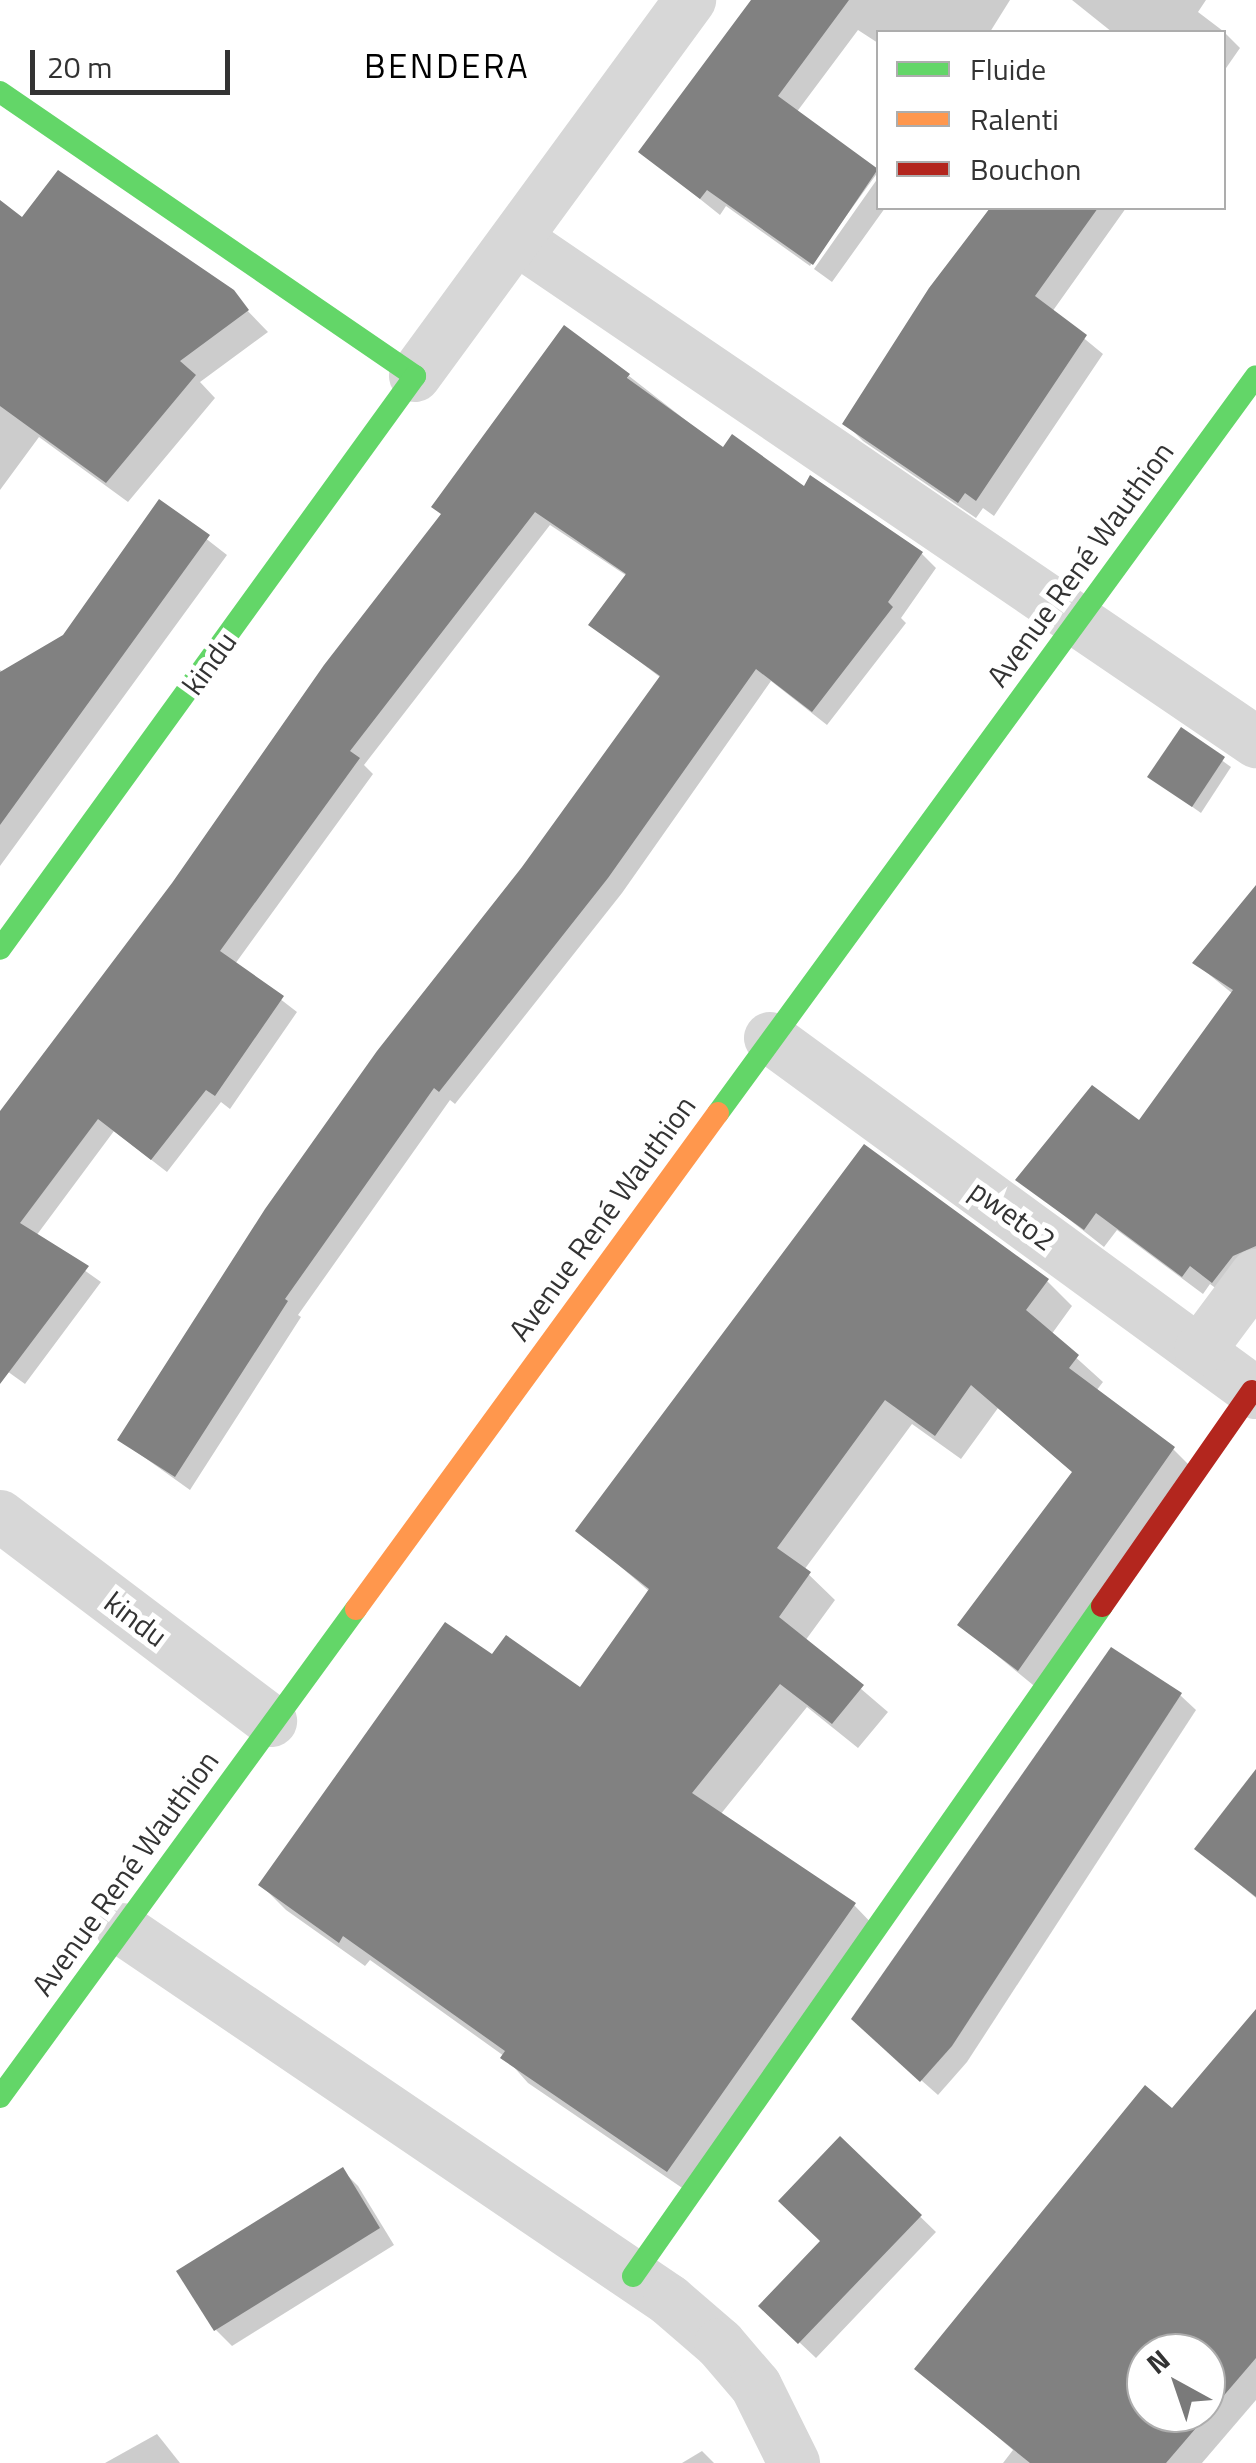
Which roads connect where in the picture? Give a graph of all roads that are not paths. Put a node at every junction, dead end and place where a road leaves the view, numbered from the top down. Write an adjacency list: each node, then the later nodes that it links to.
1 (690, 0): 3 (street, kindu)
2 (0, 92): 4 (street)
3 (518, 240): 4 (street, kindu); 6 (street)
4 (415, 376): 8 (street, kindu)
5 (1256, 376): 6 (street, Avenue René Wauthion)
6 (1077, 617): 7 (street); 9 (street, Avenue René Wauthion)
7 (1256, 742)
8 (0, 949)
9 (770, 1038): 11 (street, pweto2); 14 (street, Avenue René Wauthion)
10 (1256, 1275): 11 (street)
11 (1200, 1350): 12 (street, pweto2)
12 (1254, 1392): 17 (street)
13 (0, 1516): 14 (street, kindu)
14 (272, 1722): 15 (street, Avenue René Wauthion)
15 (122, 1929): 16 (street, Avenue René Wauthion); 17 (street)
16 (0, 2098)
17 (633, 2276): 18 (street)
18 (794, 2463)

